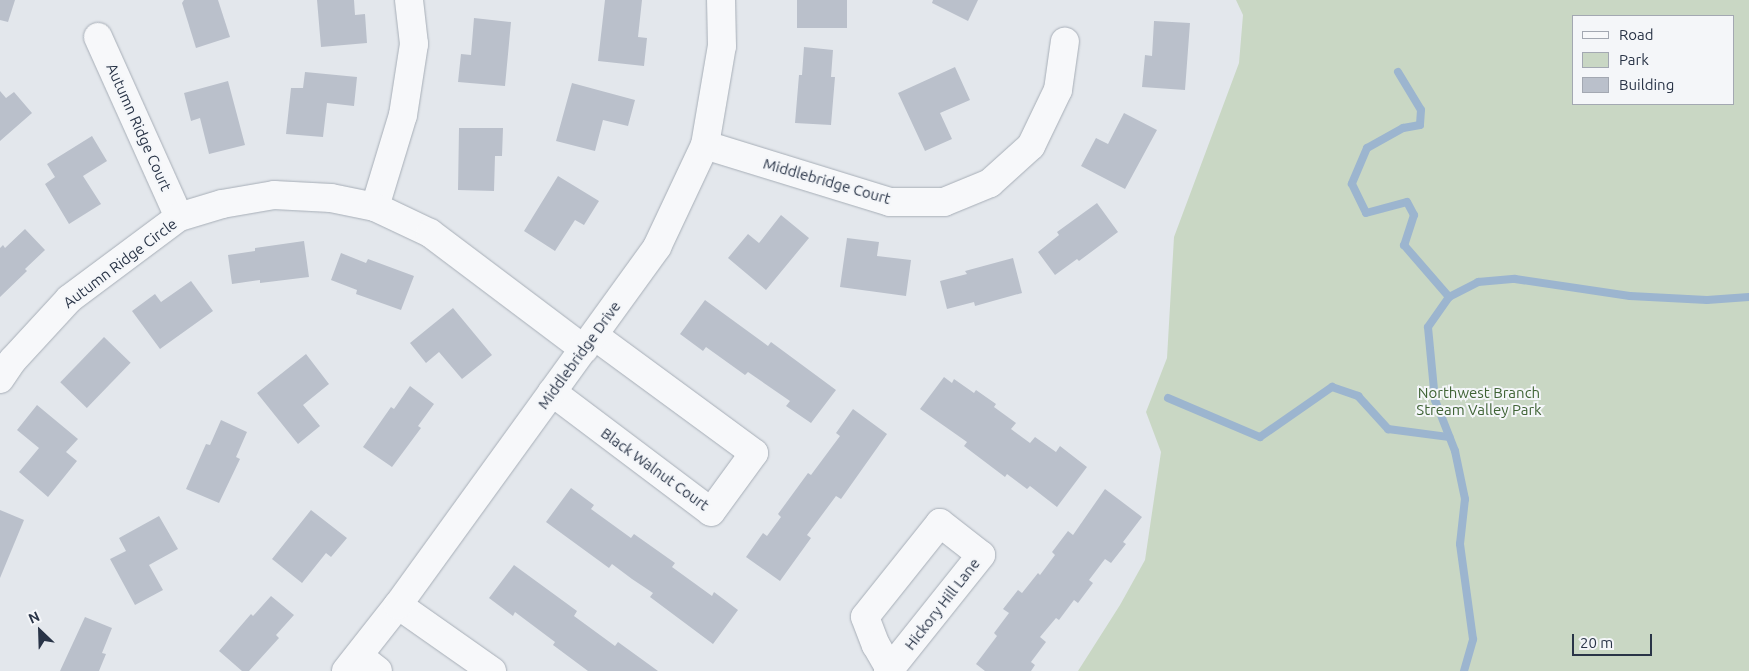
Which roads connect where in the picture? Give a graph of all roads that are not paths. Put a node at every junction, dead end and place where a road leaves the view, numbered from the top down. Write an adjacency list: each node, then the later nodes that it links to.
1 (409, 0): 6 (street)
2 (721, 0): 5 (street, Middlebridge Drive)
3 (98, 37): 7 (street, Autumn Ridge Court)
4 (1065, 41): 5 (street, Middlebridge Court)
5 (705, 145): 8 (street, Middlebridge Drive)
6 (375, 207): 7 (street, Autumn Ridge Circle); 8 (street, Autumn Ridge Circle)
7 (179, 217): 9 (street, Autumn Ridge Circle)
8 (589, 342): 10 (street, Middlebridge Drive); 10 (street, Black Walnut Court)
9 (0, 379)
10 (552, 392): 11 (street, Middlebridge Drive)
11 (398, 605): 12 (street, Middlebridge Drive); 14 (street)
12 (361, 666)
13 (889, 670): 13 (street, Hickory Hill Lane)
14 (492, 671)

